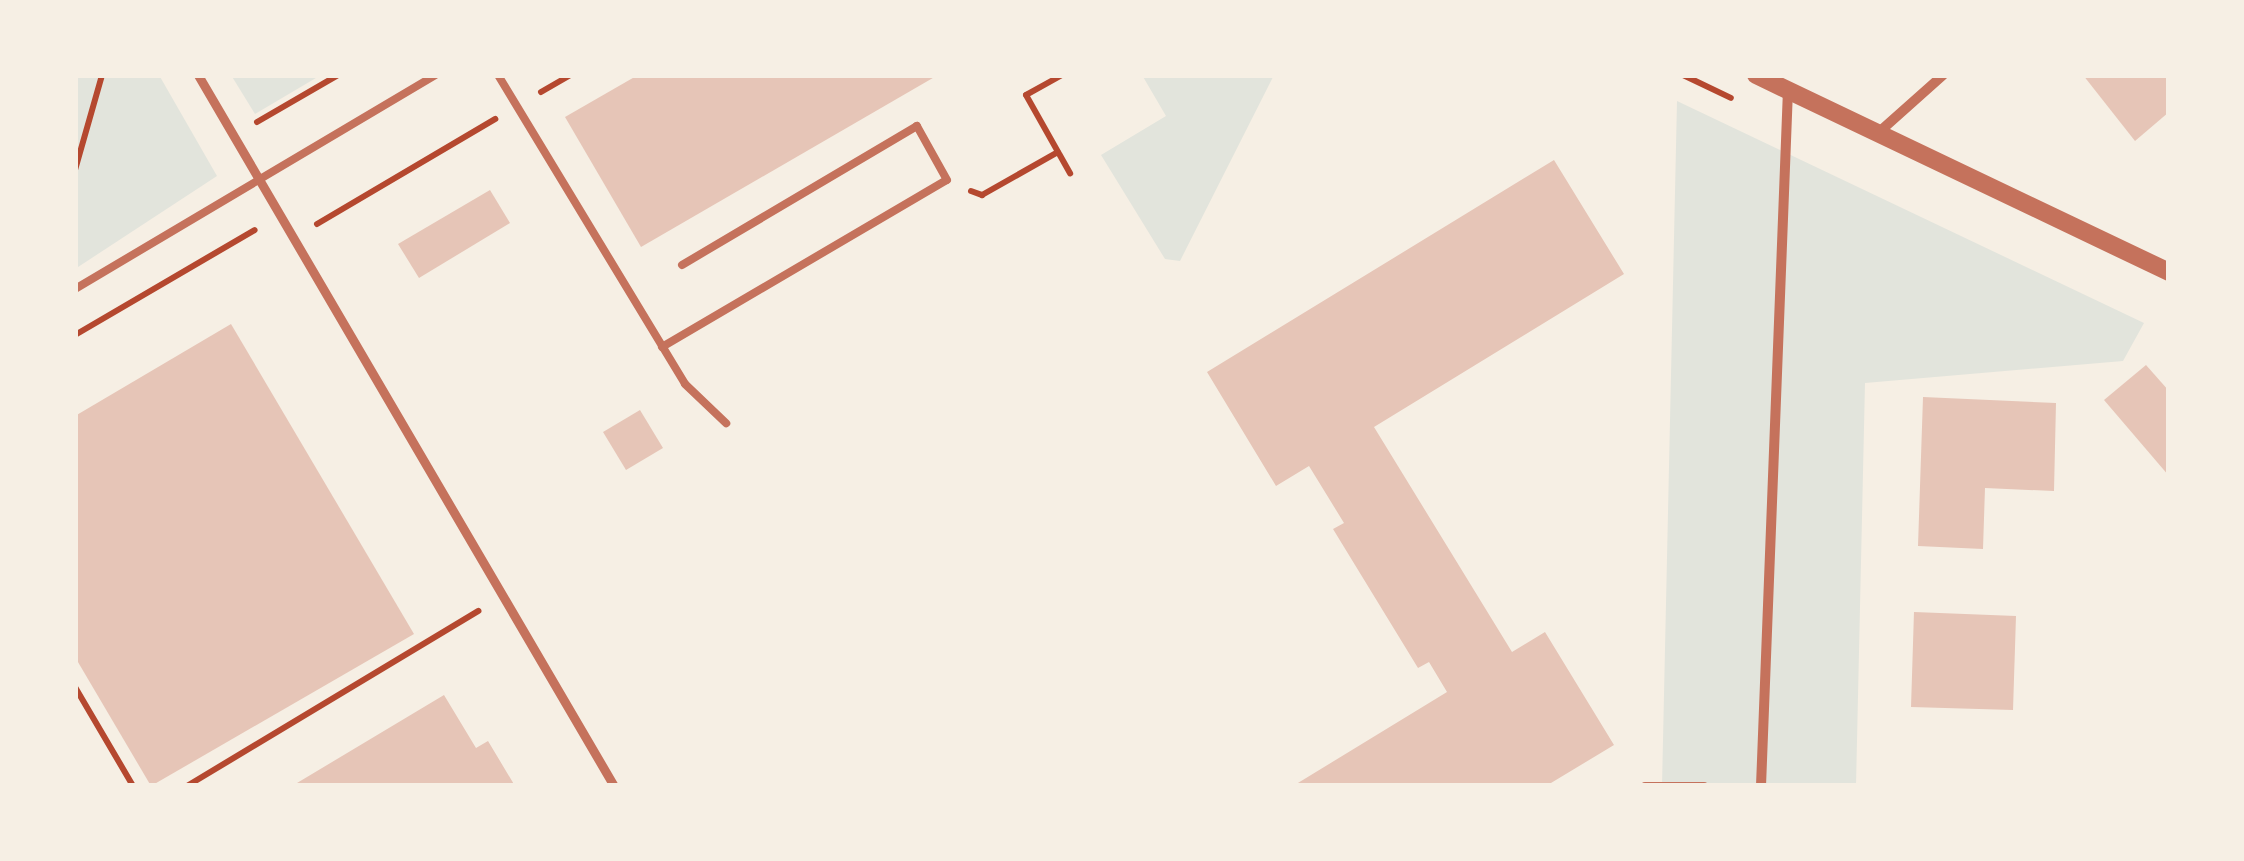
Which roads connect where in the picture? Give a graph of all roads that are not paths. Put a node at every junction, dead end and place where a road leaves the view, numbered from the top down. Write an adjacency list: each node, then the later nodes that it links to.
1 (198, 75): 8 (street)
2 (435, 75): 8 (lane)
3 (498, 75): 12 (lane)
4 (1756, 75): 6 (street)
5 (1942, 75): 7 (street)
6 (1788, 91): 7 (street); 17 (street)
7 (1878, 133): 10 (street)
8 (259, 180): 11 (lane); 14 (street)
9 (682, 265): 12 (lane)
10 (2169, 272)
11 (75, 289)
12 (662, 347): 13 (lane)
13 (726, 423)
14 (614, 786)
15 (1644, 786): 16 (lane)
16 (1704, 786)
17 (1761, 786)

